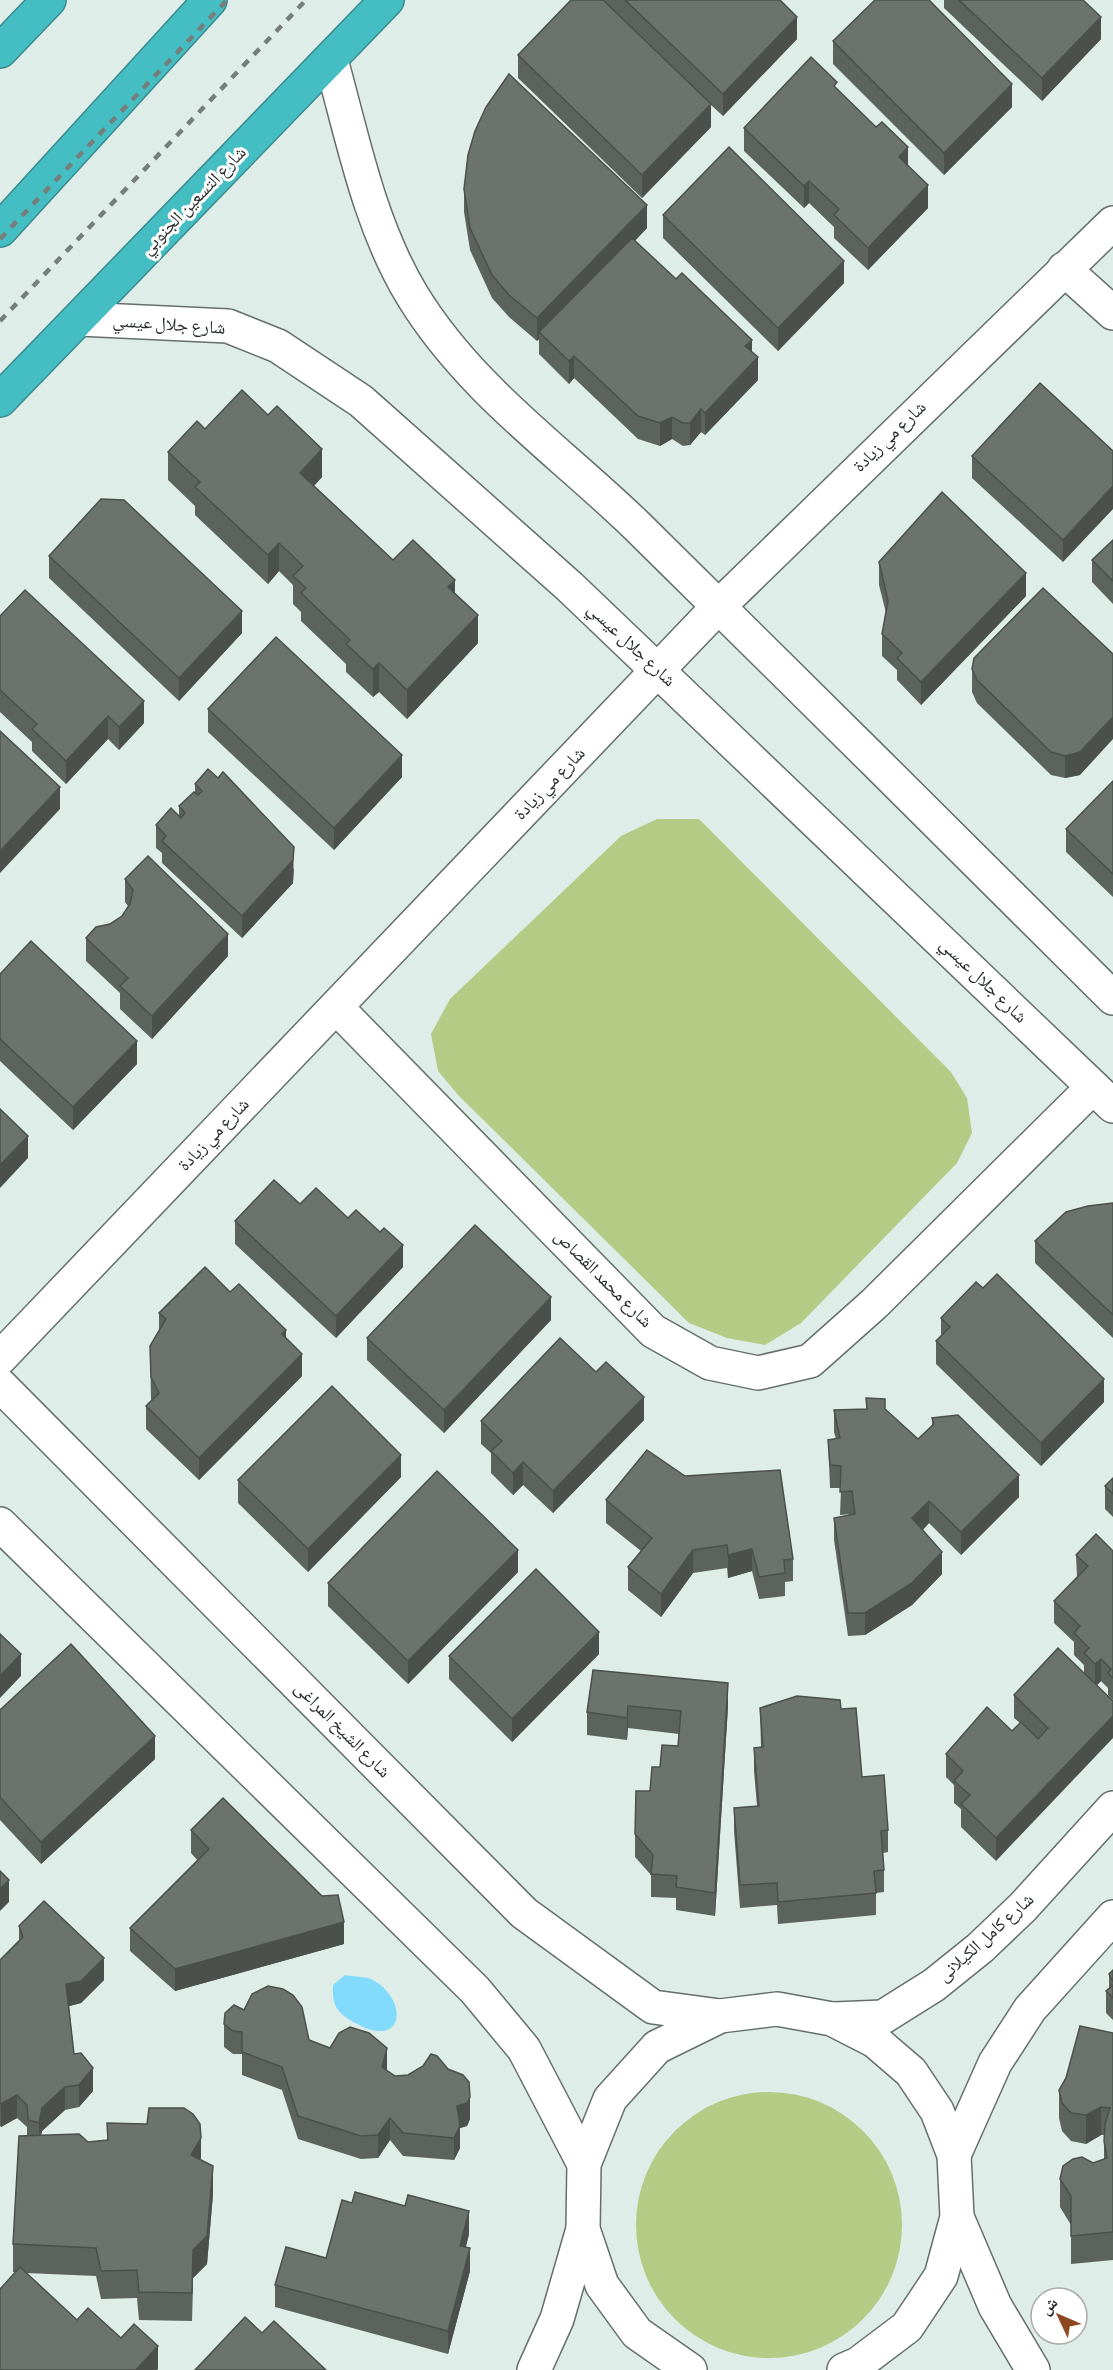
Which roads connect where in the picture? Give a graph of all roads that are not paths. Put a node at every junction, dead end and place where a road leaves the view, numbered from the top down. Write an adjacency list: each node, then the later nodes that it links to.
1 (49, 0): 4 (highway)
2 (210, 0): 7 (highway)
3 (387, 0): 5 (highway, شارع التسعين الجنوبي)
4 (0, 51)
5 (331, 60): 10 (highway, شارع التسعين الجنوبي); 12 (street)
6 (1113, 223): 8 (street, شارع مي زيادة)
7 (0, 230)
8 (1064, 268): 9 (street); 12 (street, شارع مي زيادة)
9 (1113, 314)
10 (79, 319): 11 (highway, شارع التسعين الجنوبي); 13 (street, شارع جلال عيسي)
11 (0, 400)
12 (718, 607): 13 (street, شارع مي زيادة); 14 (street)
13 (658, 671): 15 (street, شارع مي زيادة); 16 (street, شارع جلال عيسي)
14 (1113, 998)
15 (336, 1007): 16 (street, شارع محمد القصاص); 17 (street, شارع مي زيادة)
16 (1103, 1097)
17 (0, 1358)
18 (0, 1386): 22 (street, شارع الشيخ المراغى)
19 (0, 1524): 25 (street)
20 (1113, 1808): 23 (street, شارع كامل الكيلانى)
21 (1113, 1917): 24 (street)
22 (720, 2016): 23 (street); 25 (street)
23 (832, 2019): 24 (street)
24 (954, 2155): 26 (street)
25 (584, 2164): 27 (street)
26 (957, 2217): 30 (street); 31 (street)
27 (583, 2229): 28 (street); 29 (street)
28 (534, 2370)
29 (690, 2370)
30 (844, 2370)
31 (1033, 2370)

